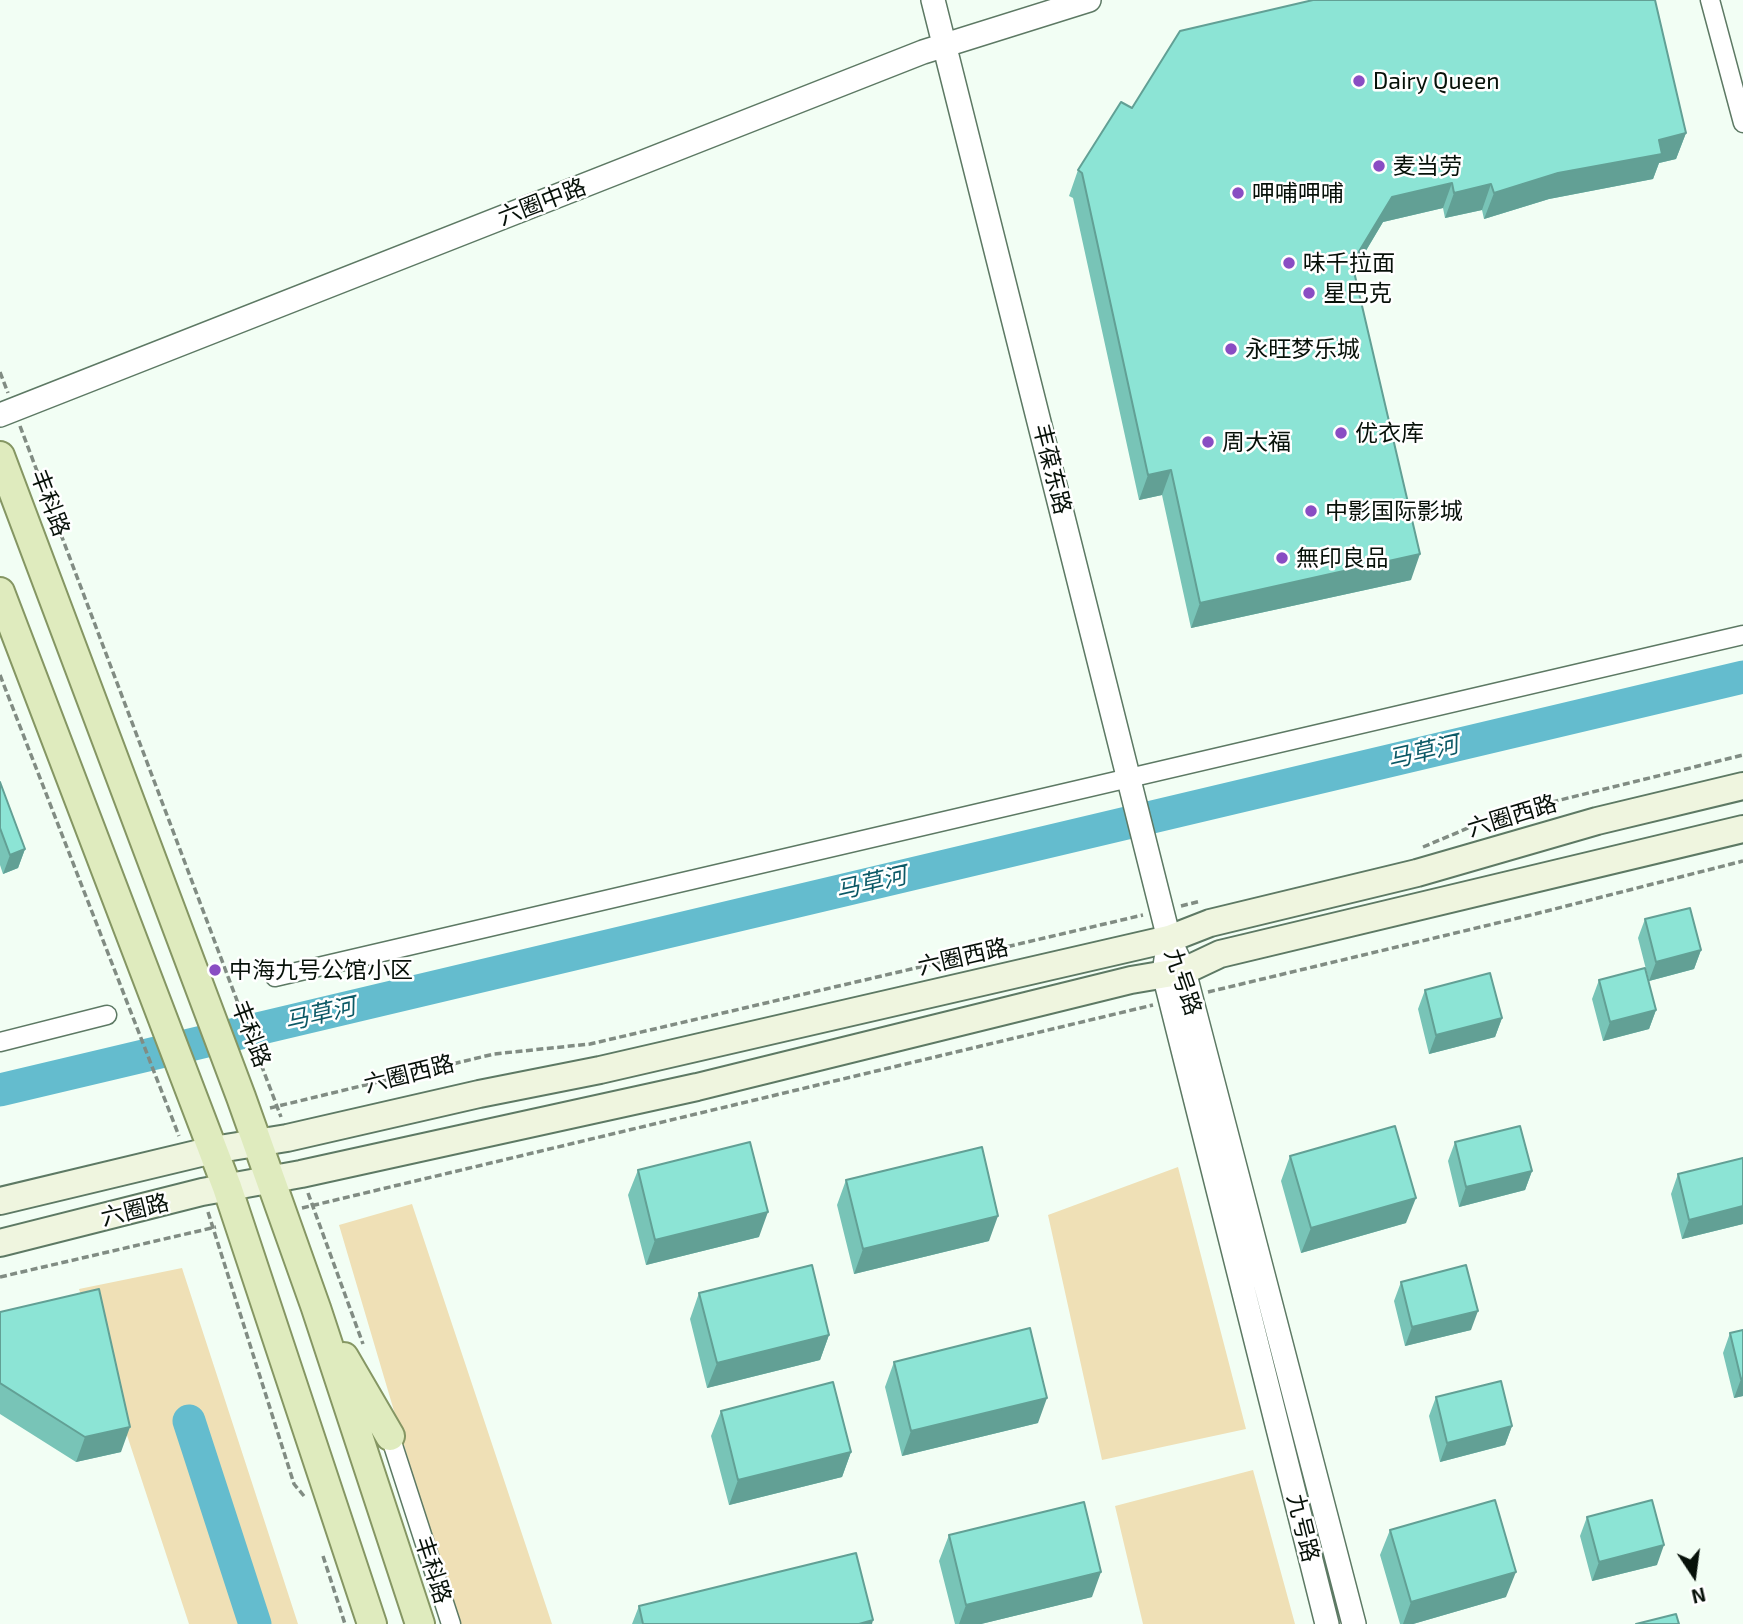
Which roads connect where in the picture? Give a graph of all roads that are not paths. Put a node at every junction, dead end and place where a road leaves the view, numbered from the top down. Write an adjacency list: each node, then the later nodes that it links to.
1 (933, 0): 4 (street, 丰葆东路)
2 (1089, 0): 4 (street, 六圈中路)
3 (1710, 0): 5 (street)
4 (945, 45): 6 (street, 六圈中路); 10 (street, 丰葆东路)
5 (1743, 122)
6 (7, 412)
7 (0, 456): 19 (main road, 丰科路)
8 (0, 592): 18 (main road)
9 (1743, 635): 10 (street)
10 (1131, 783): 13 (street, 丰葆东路); 14 (street)
11 (1743, 786): 13 (main road, 六圈西路)
12 (1743, 829): 15 (main road)
13 (1169, 939): 15 (street, 九号路); 19 (main road, 六圈西路)
14 (275, 977)
15 (1177, 985): 20 (main road); 29 (street, 九号路); 30 (street, 九号路)
16 (107, 1015): 17 (street)
17 (0, 1042)
18 (198, 1134): 19 (main road, 六圈路); 21 (main road); 22 (main road, 六圈路)
19 (257, 1143): 20 (main road, 丰科路)
20 (270, 1178): 21 (main road, 六圈路); 24 (main road, 丰科路)
21 (228, 1187): 23 (main road, 六圈路); 26 (main road)
22 (0, 1201)
23 (0, 1243)
24 (316, 1308): 25 (main road); 27 (main road, 丰科路)
25 (390, 1436): 28 (street, 丰科路)
26 (372, 1624)
27 (420, 1624)
28 (451, 1624)
29 (1327, 1624)
30 (1354, 1624)

